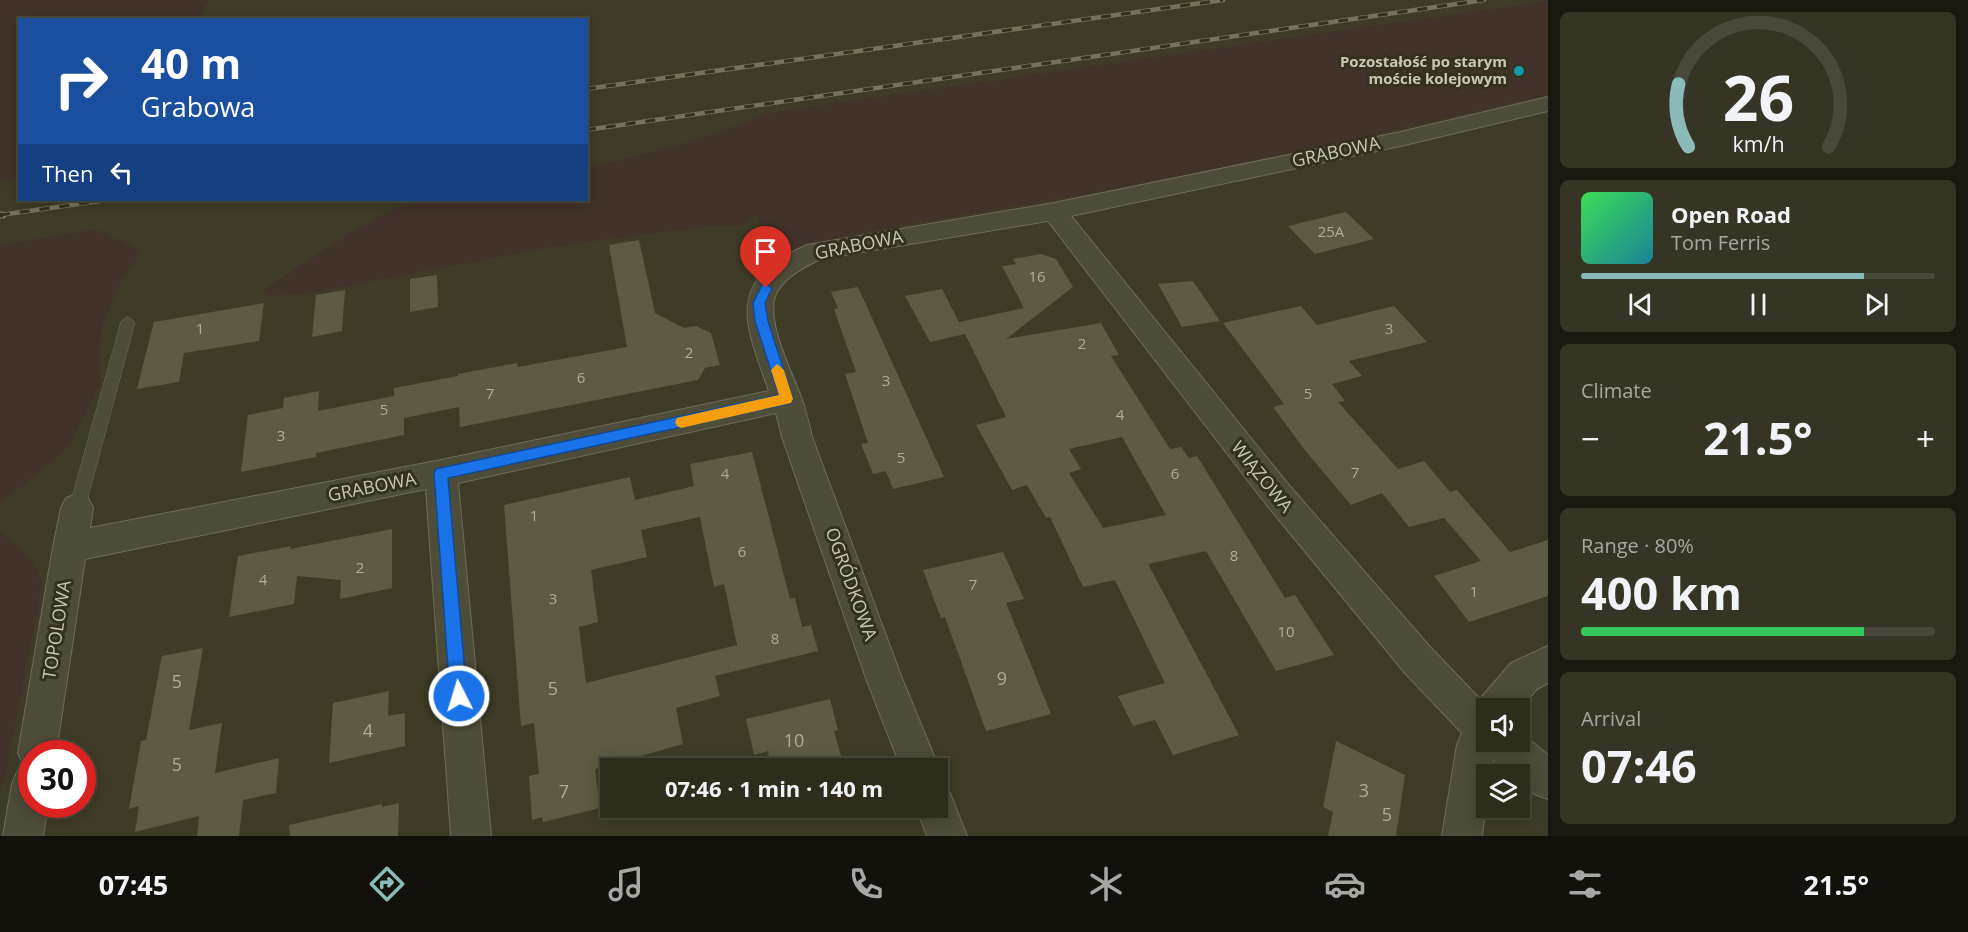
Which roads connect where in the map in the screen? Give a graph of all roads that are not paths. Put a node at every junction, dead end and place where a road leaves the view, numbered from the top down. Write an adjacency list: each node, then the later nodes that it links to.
1 (1548, 104): 2 (street, GRABOWA)
2 (1054, 211): 4 (street, GRABOWA); 10 (street, WIĄZOWA)
3 (128, 322): 6 (lane)
4 (787, 399): 5 (street, GRABOWA); 14 (street, OGRÓDKOWA)
5 (441, 473): 7 (street, GRABOWA); 19 (street)
6 (77, 508): 7 (street, TOPOLOWA)
7 (70, 547): 11 (street, TOPOLOWA)
8 (1548, 664): 9 (street)
9 (1509, 698)
10 (1476, 715)
11 (39, 740)
12 (1476, 745): 21 (street)
13 (1518, 752): 15 (street, WIĄZOWA)
14 (916, 758)
15 (1548, 780)
16 (26, 818): 18 (street)
17 (940, 818): 20 (street)
18 (23, 836)
19 (471, 836)
20 (947, 836)
21 (1462, 836)

